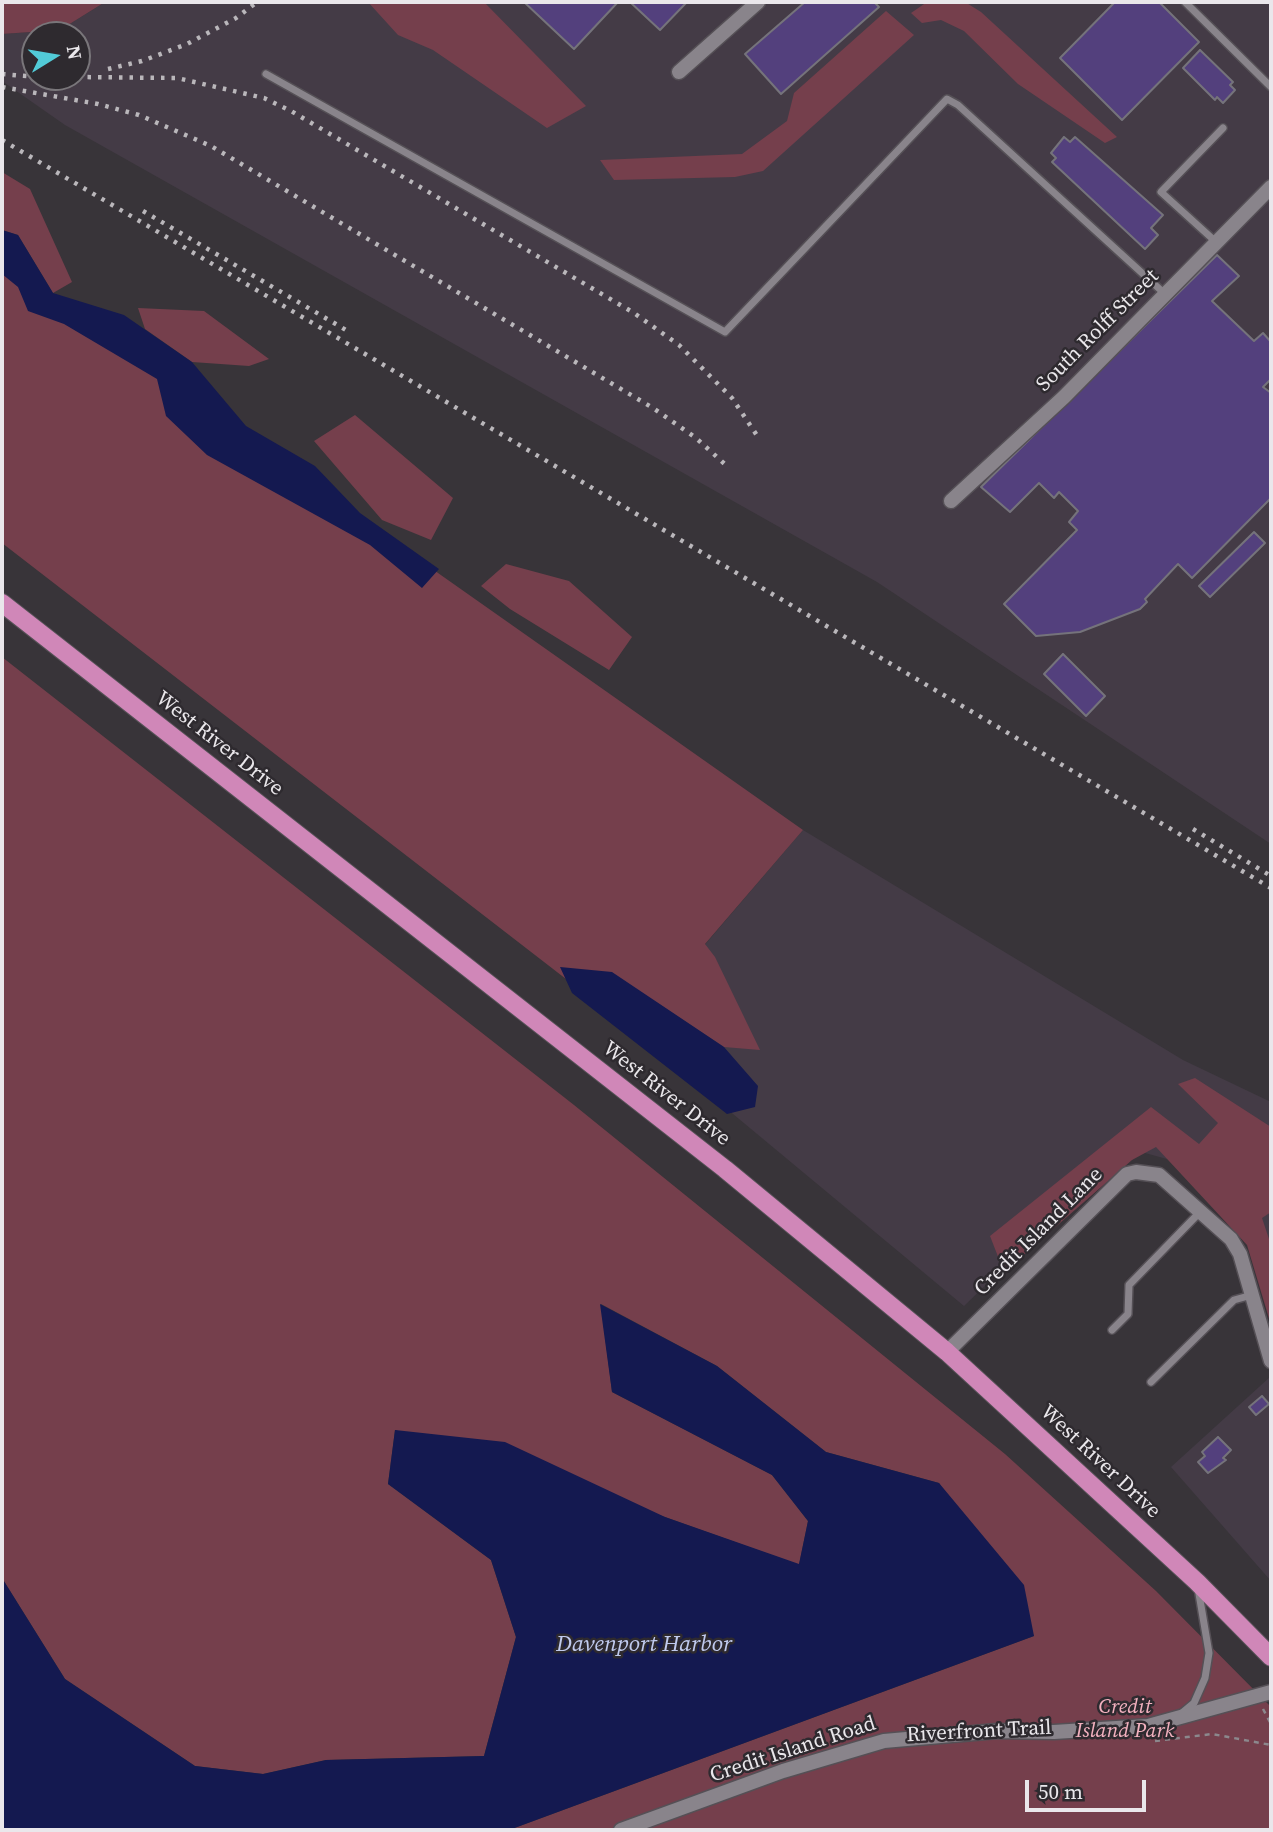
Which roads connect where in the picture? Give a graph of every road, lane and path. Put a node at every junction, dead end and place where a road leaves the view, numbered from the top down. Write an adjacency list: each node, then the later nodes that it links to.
1 (758, 2): 3 (street)
2 (1185, 2): 5 (lane)
3 (679, 72)
4 (266, 74): 9 (lane)
5 (1271, 87)
6 (1223, 128): 8 (lane)
7 (1271, 187): 8 (street, South Rolff Street)
8 (1216, 242): 9 (street, South Rolff Street)
9 (1165, 294): 10 (street, South Rolff Street)
10 (951, 501)
11 (2, 603): 15 (main road, West River Drive)
12 (1200, 1212): 13 (street, Credit Island Lane); 14 (lane); 15 (street, Credit Island Lane)
13 (1252, 1295): 16 (street, Credit Island Lane); 17 (lane)
14 (1112, 1330)
15 (947, 1352): 18 (main road, West River Drive)
16 (1271, 1361)
17 (1151, 1382)
18 (1197, 1582): 19 (main road, West River Drive); 21 (lane)
19 (1271, 1657)
20 (1271, 1692): 21 (street, Credit Island Road)
21 (1173, 1720): 24 (street, Credit Island Road)
22 (1142, 1741): 23 (path)
23 (1271, 1745)
24 (621, 1830)

